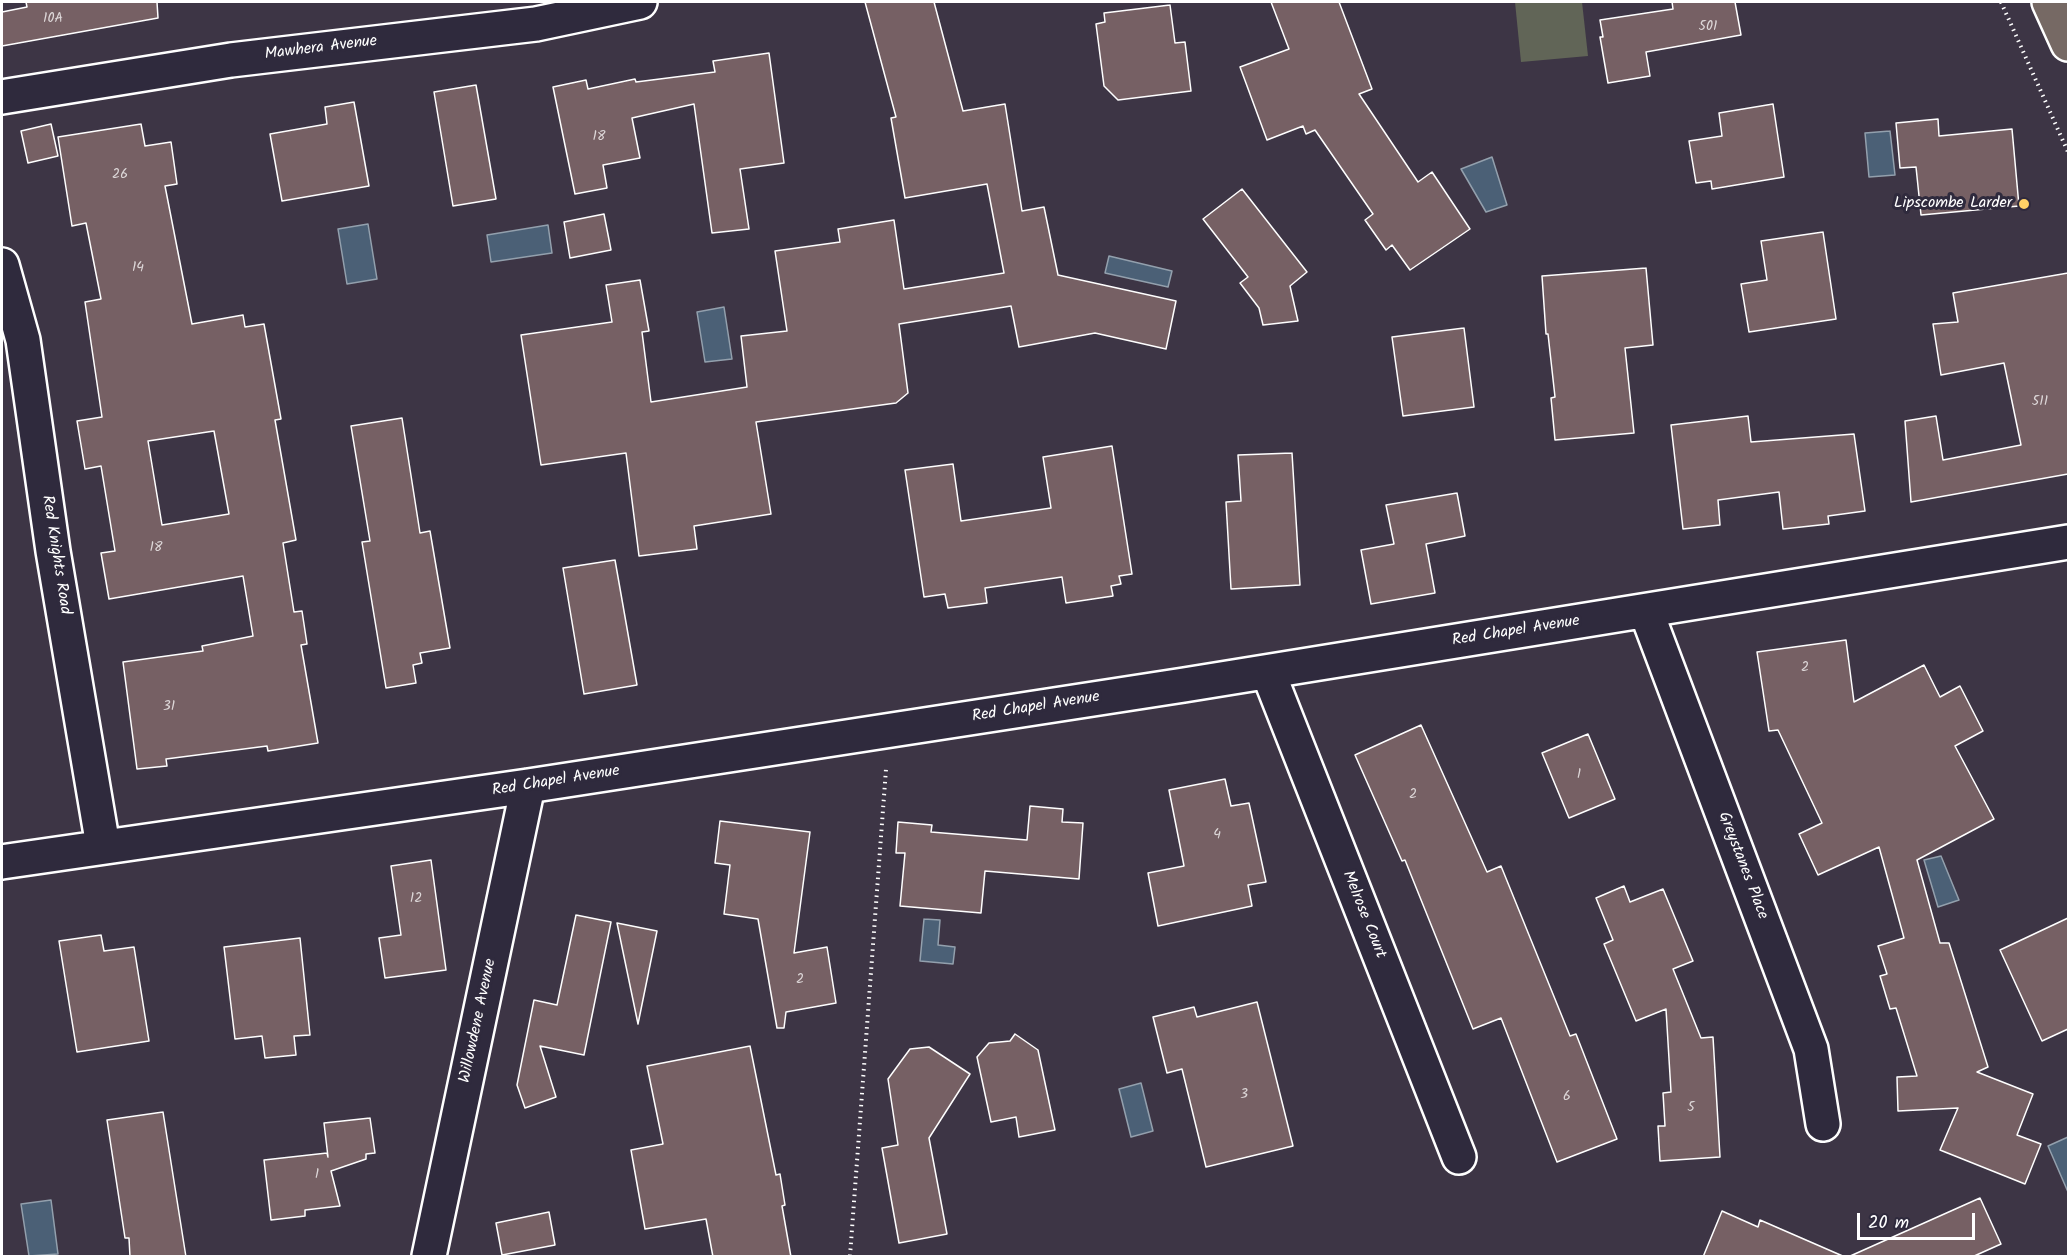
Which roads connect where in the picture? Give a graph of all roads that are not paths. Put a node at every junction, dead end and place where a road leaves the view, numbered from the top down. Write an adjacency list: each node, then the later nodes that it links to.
1 (640, 2): 4 (street, Mawhera Avenue)
2 (2049, 2): 3 (main road)
3 (2068, 44)
4 (2, 97)
5 (2, 265): 10 (street, Red Knights Road)
6 (2068, 542): 7 (street, Red Chapel Avenue)
7 (1646, 611): 8 (street, Red Chapel Avenue); 12 (street, Greystanes Place)
8 (1268, 672): 9 (street, Red Chapel Avenue); 13 (street, Melrose Court)
9 (528, 786): 10 (street, Red Chapel Avenue); 14 (street, Willowdene Avenue)
10 (103, 846): 11 (street, Red Chapel Avenue)
11 (2, 862)
12 (1823, 1124)
13 (1459, 1158)
14 (429, 1257)

